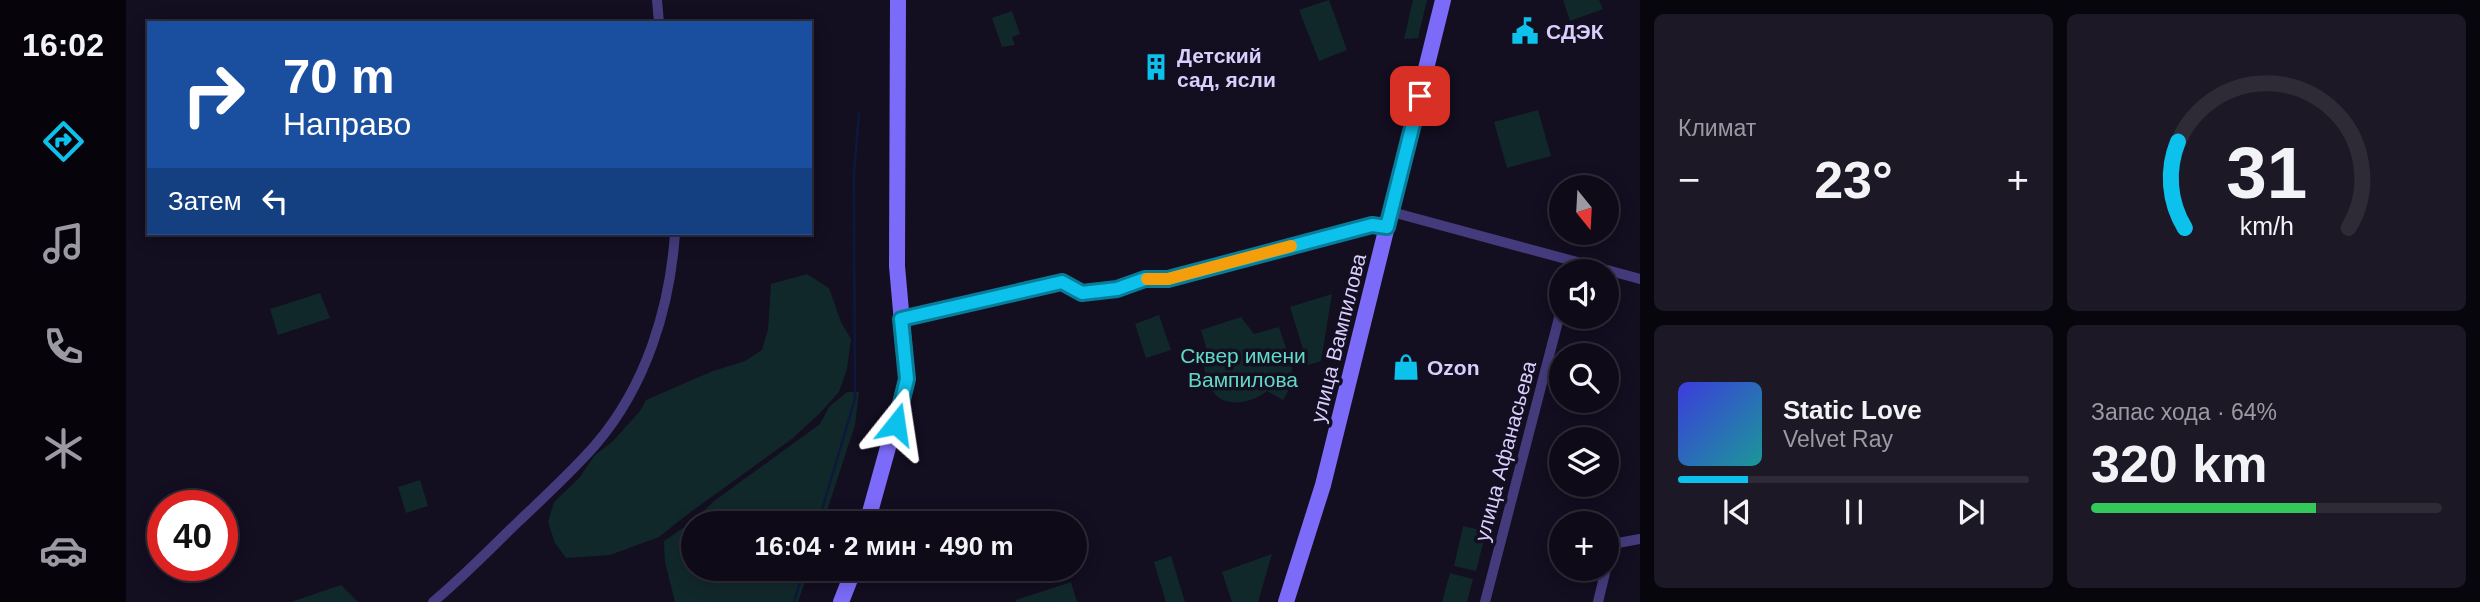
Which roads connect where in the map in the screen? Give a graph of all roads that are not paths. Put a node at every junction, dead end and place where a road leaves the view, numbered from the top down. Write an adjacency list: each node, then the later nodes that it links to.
1 (657, 0): 4 (street)
2 (898, 0): 10 (street)
3 (1443, 0): 5 (street, улица Вампилова)
4 (659, 21)
5 (1390, 219): 7 (street); 10 (street); 19 (street, улица Вампилова)
6 (675, 235): 17 (street)
7 (1549, 261)
8 (1619, 275): 9 (street)
9 (1640, 279)
10 (901, 319): 12 (street)
11 (1556, 329): 20 (street, улица Афанасьева)
12 (870, 511)
13 (1640, 539): 14 (street)
14 (1619, 543)
15 (850, 581): 18 (street)
16 (1603, 581): 21 (street)
17 (433, 602)
18 (841, 602)
19 (1286, 602)
20 (1485, 602)
21 (1598, 602)

